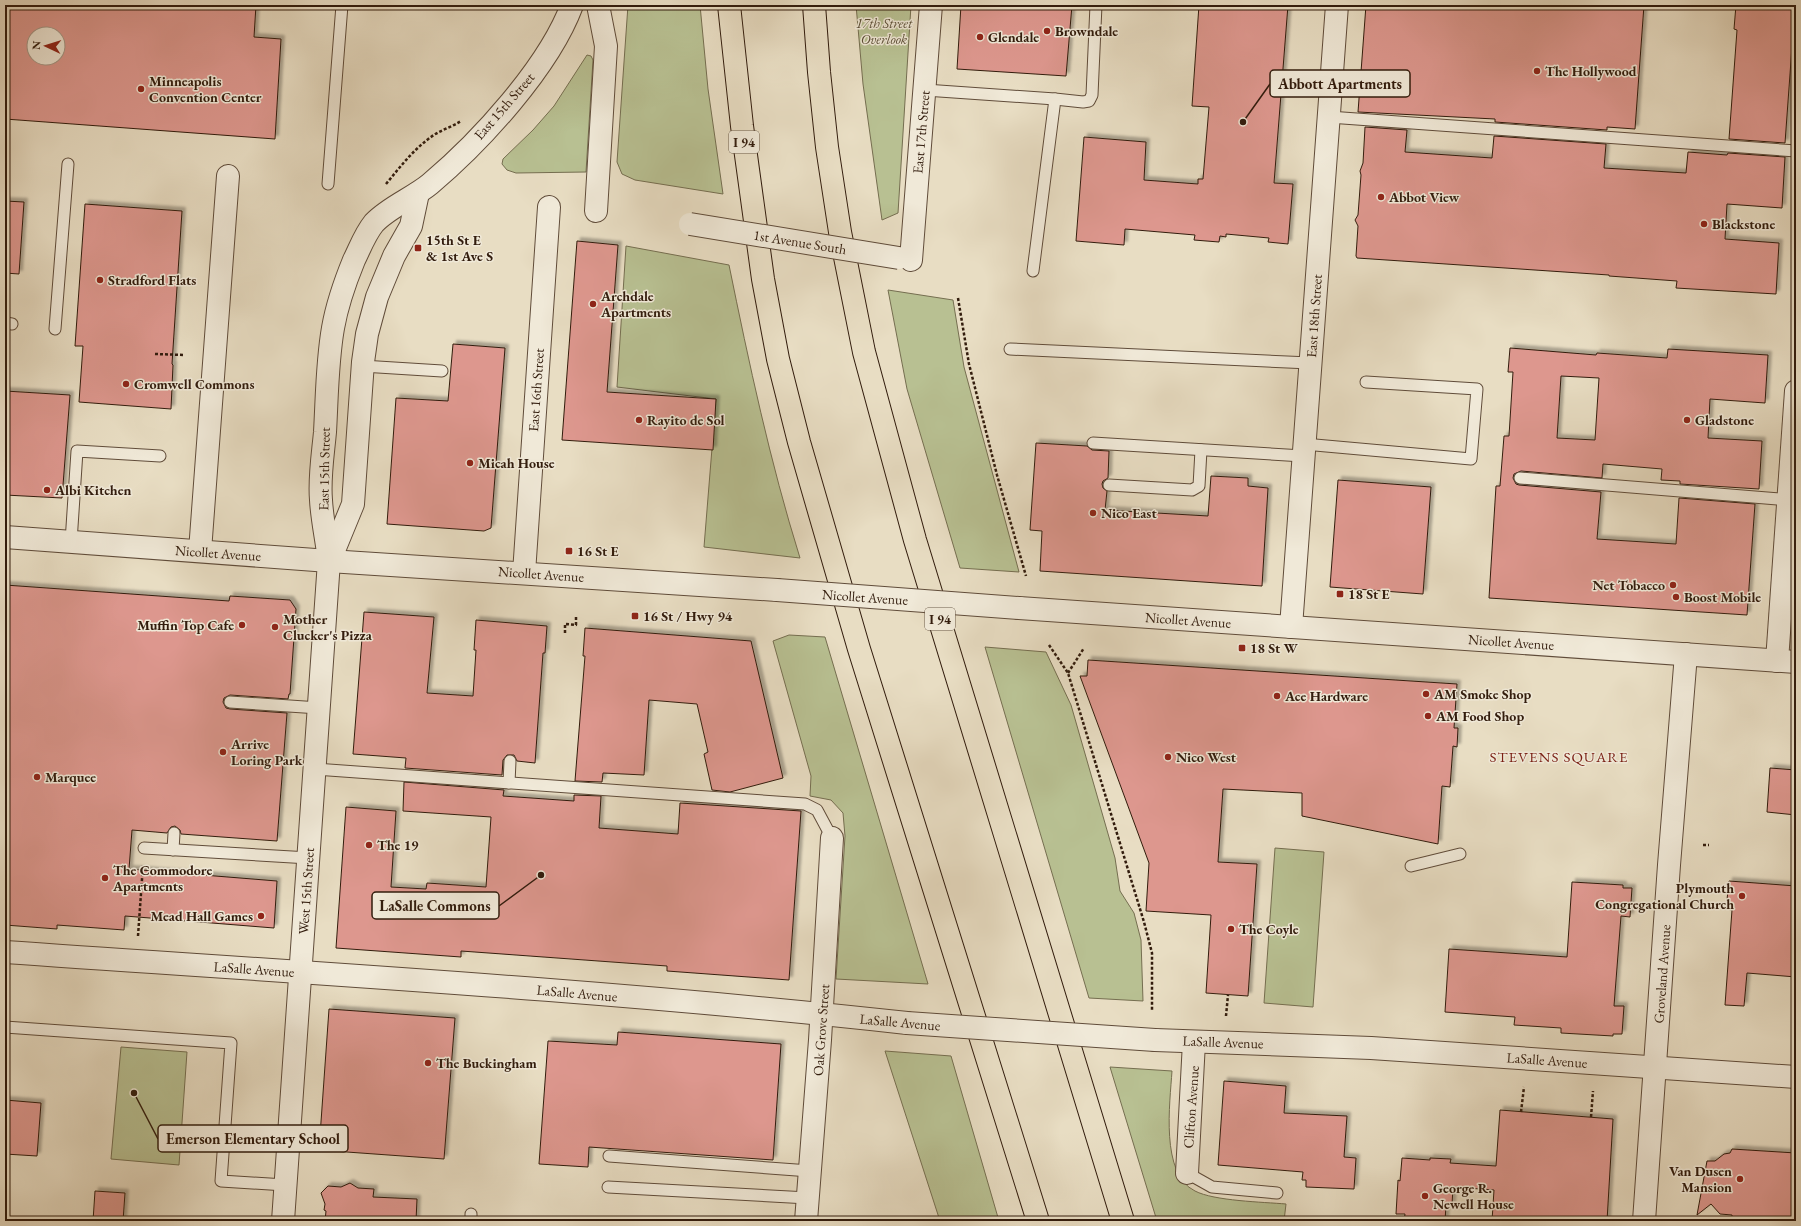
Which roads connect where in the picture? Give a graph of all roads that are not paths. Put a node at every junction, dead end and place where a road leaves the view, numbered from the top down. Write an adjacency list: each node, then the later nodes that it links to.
1 (342, 5): 15 (lane)
2 (572, 5): 16 (street, East 15th Street)
3 (598, 5): 18 (street)
4 (729, 5): 72 (highway, I 94)
5 (814, 5): 73 (highway, I 94)
6 (931, 5): 9 (street, East 17th Street)
7 (1096, 5): 10 (lane)
8 (1337, 5): 11 (street, East 18th Street)
9 (925, 90): 10 (lane); 20 (street, East 17th Street)
10 (1055, 99): 21 (lane)
11 (1329, 117): 12 (lane); 24 (street, East 18th Street)
12 (1796, 151)
13 (68, 164): 22 (lane)
14 (228, 176): 38 (street)
15 (328, 184)
16 (418, 193): 25 (street, East 15th Street); 39 (street, East 15th Street)
17 (549, 207): 40 (street, East 16th Street)
18 (596, 211)
19 (690, 224): 20 (street, 1st Avenue South, bridge)
20 (905, 259)
21 (1033, 271)
22 (55, 329)
23 (1010, 349): 24 (lane)
24 (1310, 363): 31 (street, East 18th Street)
25 (362, 366): 26 (lane); 39 (street, East 15th Street)
26 (442, 371)
27 (1366, 382): 31 (lane)
28 (1796, 390): 35 (street)
29 (1093, 443): 30 (lane)
30 (1201, 450): 31 (lane); 34 (lane)
31 (1304, 450): 41 (street, East 18th Street)
32 (160, 456): 37 (lane)
33 (1520, 478): 35 (lane)
34 (1109, 485)
35 (1792, 500): 43 (street)
36 (5, 537): 37 (street, Nicollet Avenue)
37 (71, 542): 38 (street, Nicollet Avenue)
38 (200, 551): 39 (street, Nicollet Avenue)
39 (329, 561): 40 (street, Nicollet Avenue); 45 (street, West 15th Street)
40 (524, 573): 41 (street, Nicollet Avenue, bridge)
41 (1291, 627): 42 (street, Nicollet Avenue)
42 (1686, 654): 43 (street, Nicollet Avenue); 61 (street, Groveland Avenue)
43 (1786, 661)
44 (230, 702): 45 (lane)
45 (319, 708): 47 (street, West 15th Street)
46 (510, 761): 48 (lane)
47 (315, 770): 48 (lane); 54 (street, West 15th Street)
48 (508, 783): 50 (lane)
49 (174, 833): 52 (lane)
50 (832, 838): 58 (street, Oak Grove Street)
51 (144, 848): 52 (lane)
52 (173, 850): 54 (lane)
53 (1460, 854): 55 (lane)
54 (308, 858): 57 (street, West 15th Street)
55 (1411, 866)
56 (5, 952): 57 (street, LaSalle Avenue)
57 (300, 972): 58 (street, LaSalle Avenue); 66 (street, West 15th Street)
58 (821, 1014): 60 (street, LaSalle Avenue, bridge); 64 (street, Oak Grove Street)
59 (5, 1027): 66 (lane)
60 (1194, 1042): 61 (street, LaSalle Avenue); 65 (street, Clifton Avenue)
61 (1656, 1067): 62 (street, LaSalle Avenue); 74 (street, Groveland Avenue)
62 (1796, 1077)
63 (609, 1156): 64 (lane)
64 (810, 1171): 69 (street, Oak Grove Street)
65 (1187, 1173): 68 (lane)
66 (285, 1185): 70 (street, West 15th Street)
67 (608, 1187): 69 (lane)
68 (1277, 1193)
69 (808, 1198): 71 (street, Oak Grove Street)
70 (283, 1221)
71 (806, 1221)
72 (1038, 1221)
73 (1124, 1221)
74 (1644, 1221)

